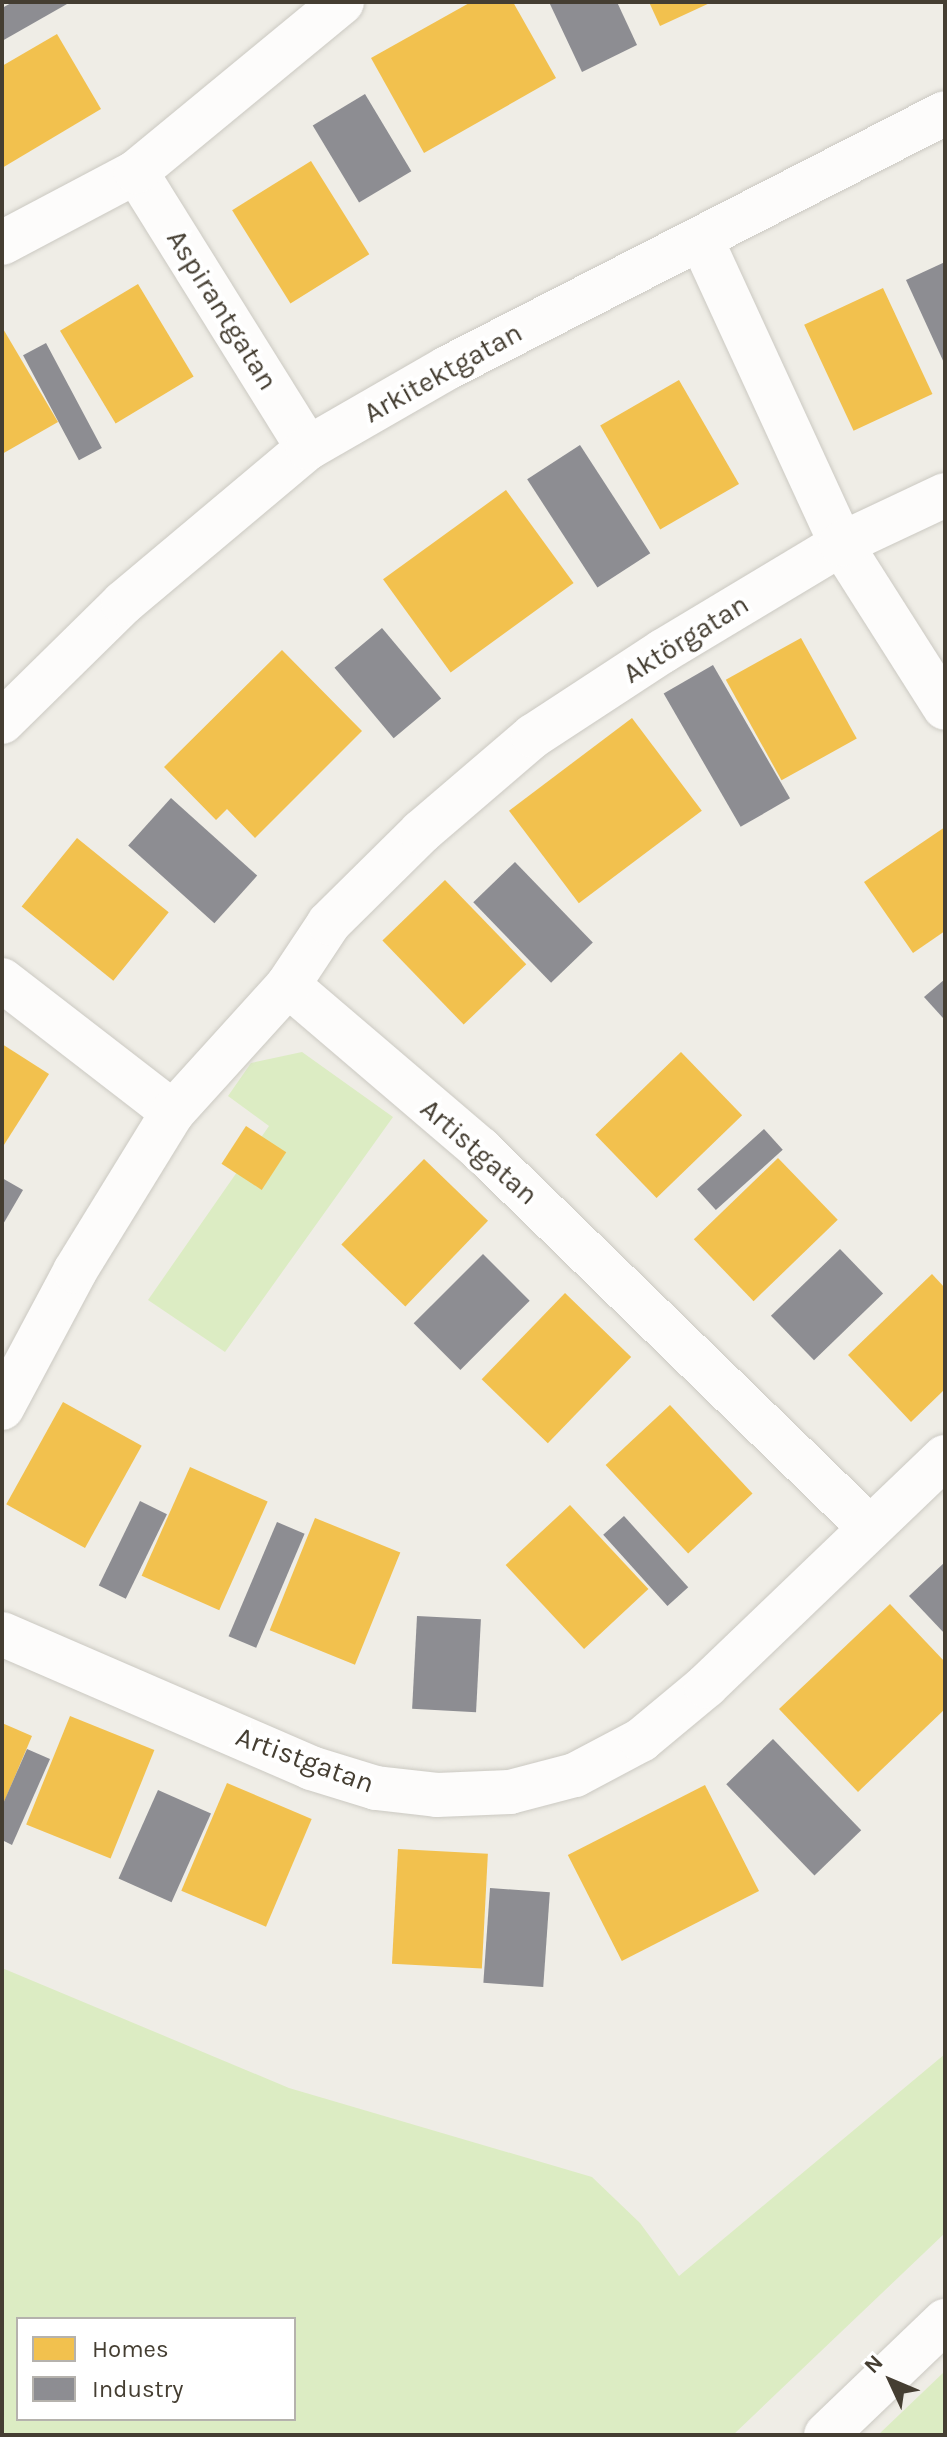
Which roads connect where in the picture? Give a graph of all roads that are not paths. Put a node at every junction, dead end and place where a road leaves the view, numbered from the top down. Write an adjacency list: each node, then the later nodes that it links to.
1 (342, 2): 3 (street)
2 (945, 113): 4 (street, Arkitektgatan)
3 (136, 172): 5 (street); 6 (street, Aspirantgatan)
4 (701, 239): 6 (street, Arkitektgatan); 8 (street)
5 (2, 243)
6 (308, 448): 10 (street, Arkitektgatan)
7 (945, 495): 8 (street, Aktörgatan)
8 (841, 544): 9 (street); 12 (street, Aktörgatan)
9 (945, 708)
10 (2, 722)
11 (2, 980): 13 (street)
12 (288, 985): 13 (street); 16 (street, Artistgatan)
13 (173, 1112): 14 (street)
14 (2, 1408)
15 (945, 1457): 16 (street, Artistgatan)
16 (870, 1528): 17 (street, Artistgatan)
17 (2, 1634)
18 (945, 2321): 19 (street)
19 (826, 2435)

